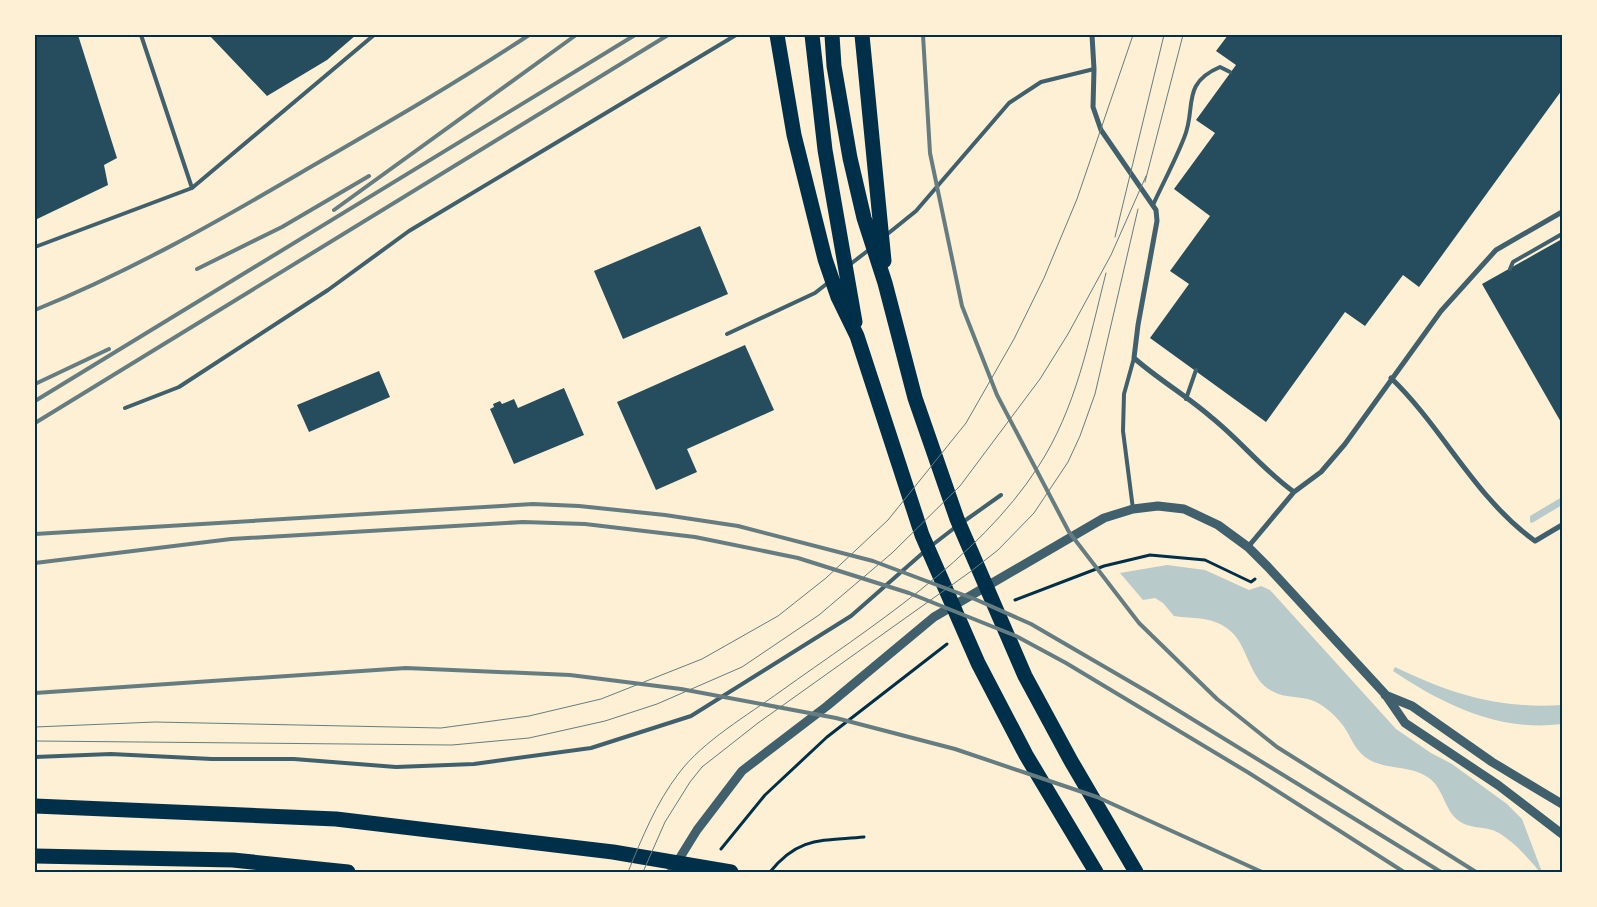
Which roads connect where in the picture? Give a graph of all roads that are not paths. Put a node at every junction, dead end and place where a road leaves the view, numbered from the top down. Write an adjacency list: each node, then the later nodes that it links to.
1 (141, 35): 11 (lane)
2 (374, 35): 11 (lane)
3 (736, 35): 24 (lane)
4 (777, 35): 19 (highway)
5 (812, 35): 19 (highway)
6 (832, 35): 17 (highway)
7 (862, 35): 17 (highway)
8 (1092, 35): 9 (street)
9 (1094, 69): 12 (street); 18 (lane)
10 (1230, 72): 12 (lane)
11 (192, 188): 15 (lane)
12 (1153, 205): 20 (street)
13 (1562, 212): 22 (street)
14 (1562, 234): 16 (lane)
15 (35, 247)
16 (1510, 269)
17 (885, 283): 40 (highway)
18 (728, 334)
19 (856, 336): 39 (highway)
20 (1134, 358): 23 (street); 27 (lane)
21 (1196, 370): 23 (lane)
22 (1391, 378): 25 (street); 28 (street)
23 (1186, 399): 25 (street)
24 (125, 408)
25 (1294, 492): 29 (street)
26 (1001, 495): 31 (lane)
27 (1132, 509): 29 (street); 37 (street)
28 (1562, 525)
29 (1248, 547): 30 (street)
30 (1385, 694): 32 (street); 34 (street)
31 (35, 757)
32 (1562, 804)
33 (35, 806): 38 (highway)
34 (1562, 834)
35 (35, 856): 36 (highway)
36 (348, 872)
37 (671, 872)
38 (731, 872)
39 (1096, 872)
40 (1136, 872)

